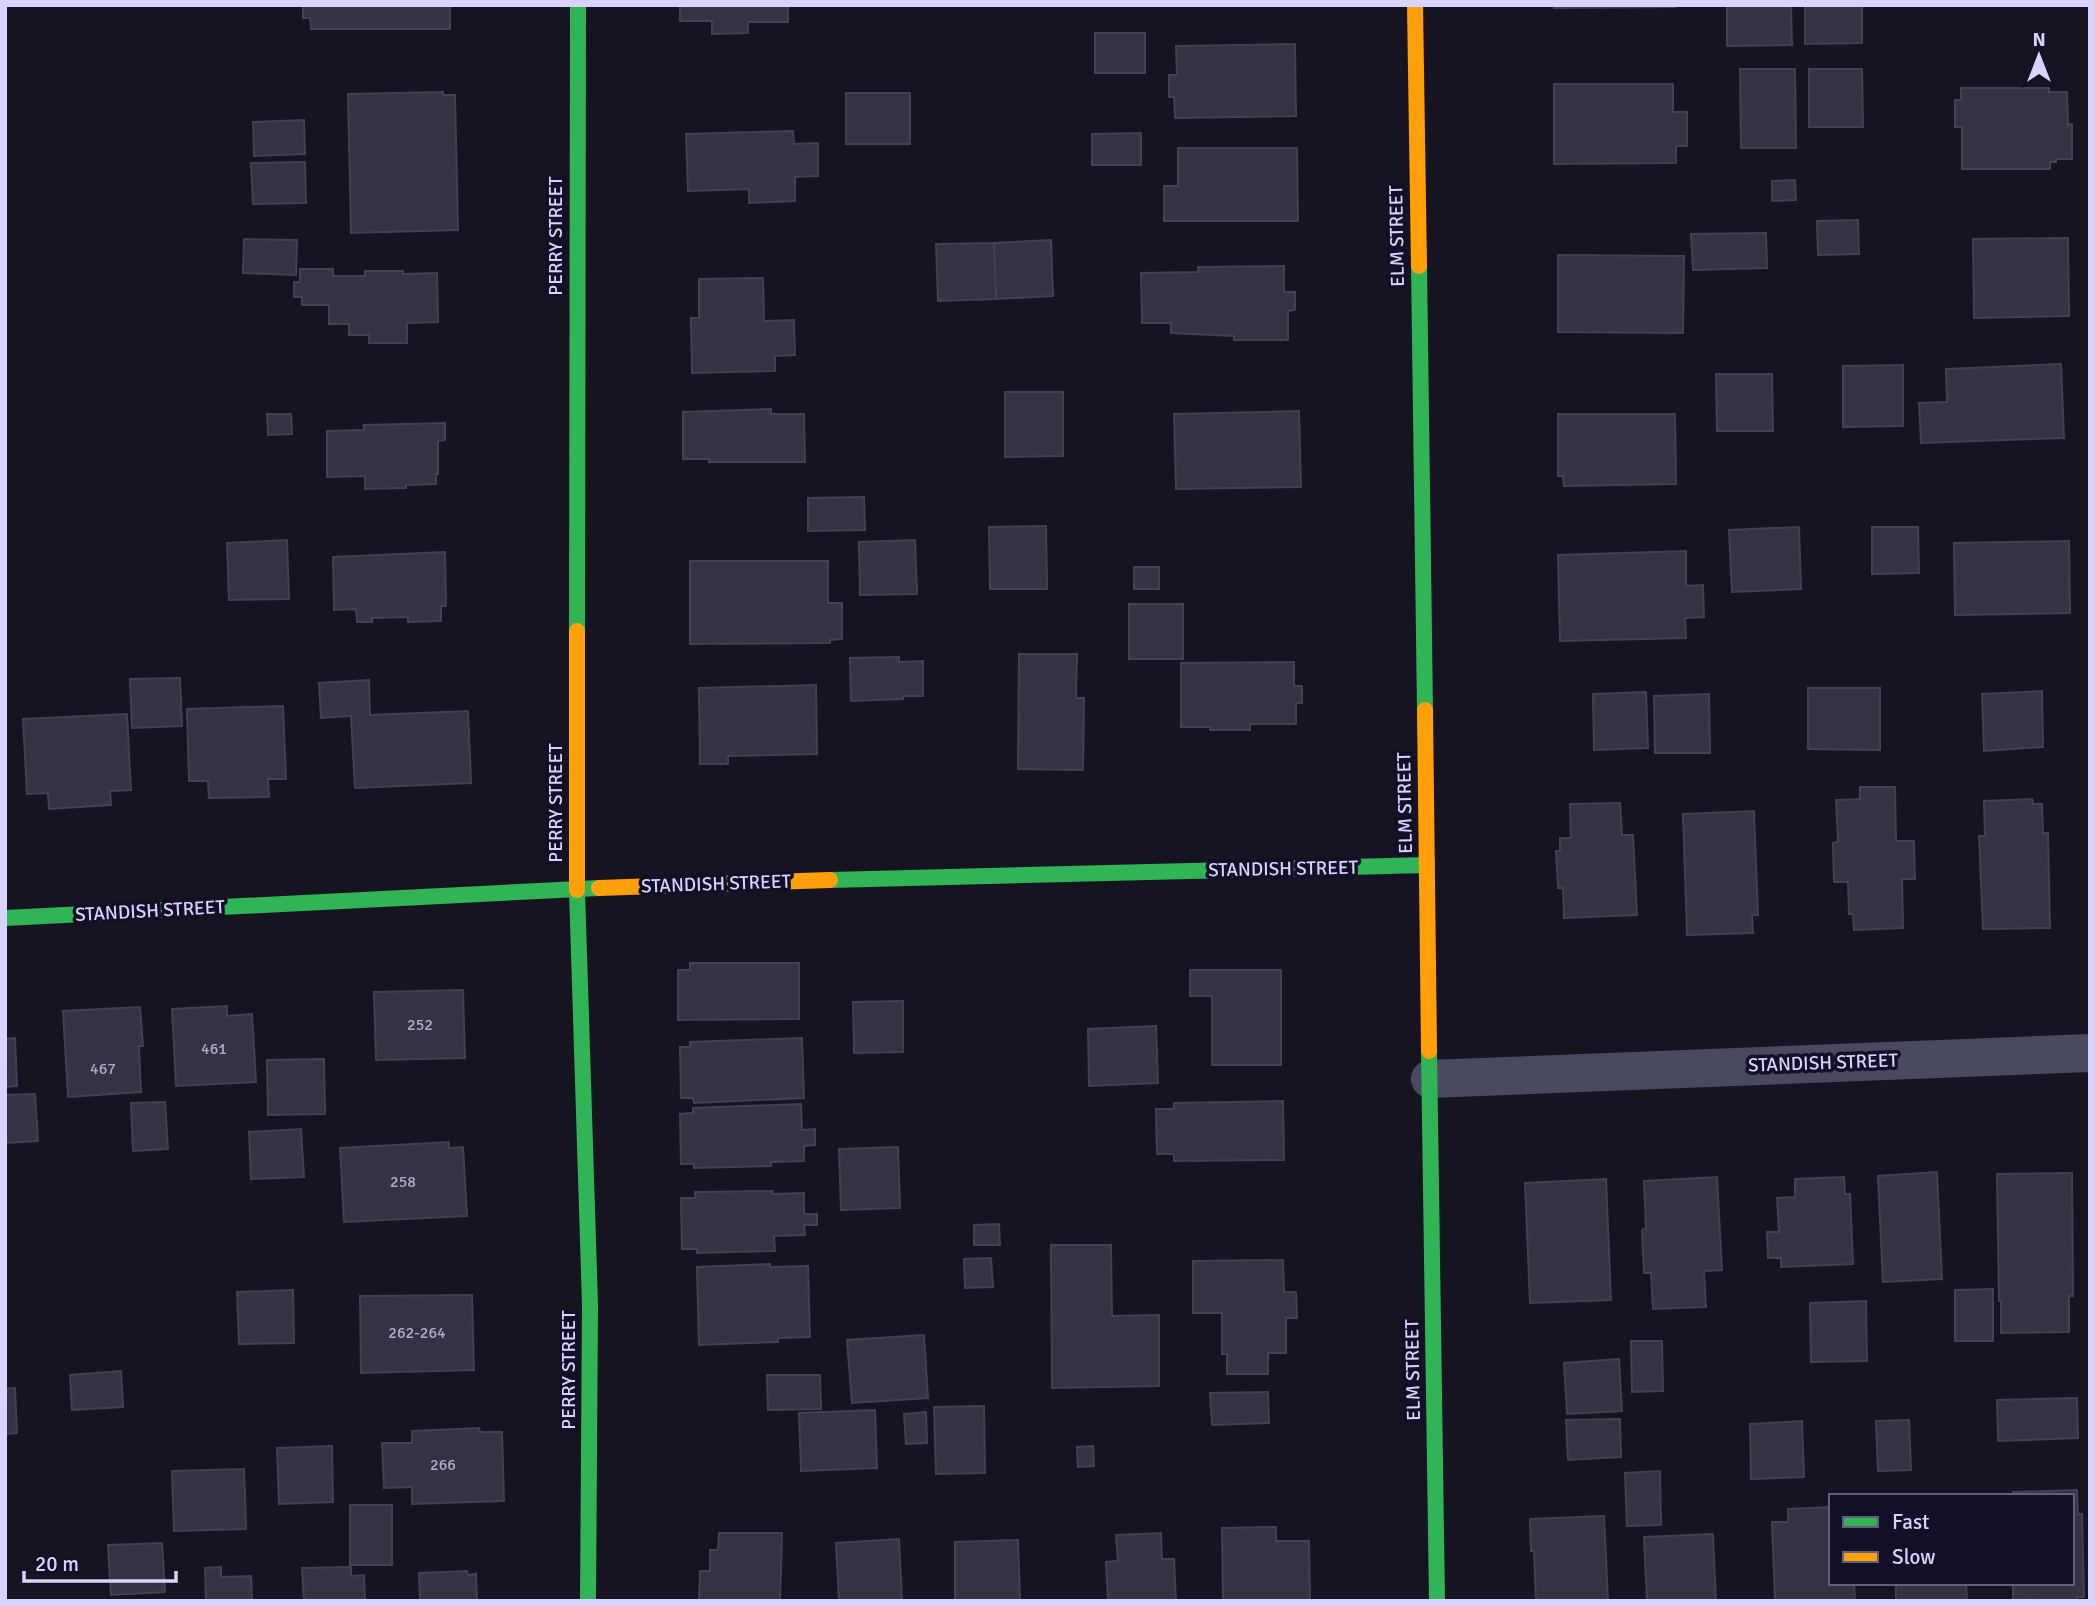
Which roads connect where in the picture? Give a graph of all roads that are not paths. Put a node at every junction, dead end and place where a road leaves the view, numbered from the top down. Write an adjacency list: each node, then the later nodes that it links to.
1 (578, 5): 4 (street, PERRY STREET)
2 (1415, 5): 3 (street, ELM STREET)
3 (1427, 865): 4 (street, STANDISH STREET); 7 (street, ELM STREET)
4 (577, 889): 5 (street, STANDISH STREET); 8 (street, PERRY STREET)
5 (5, 918)
6 (2090, 1053): 7 (street, STANDISH STREET)
7 (1430, 1079): 9 (street, ELM STREET)
8 (588, 1601)
9 (1437, 1601)

